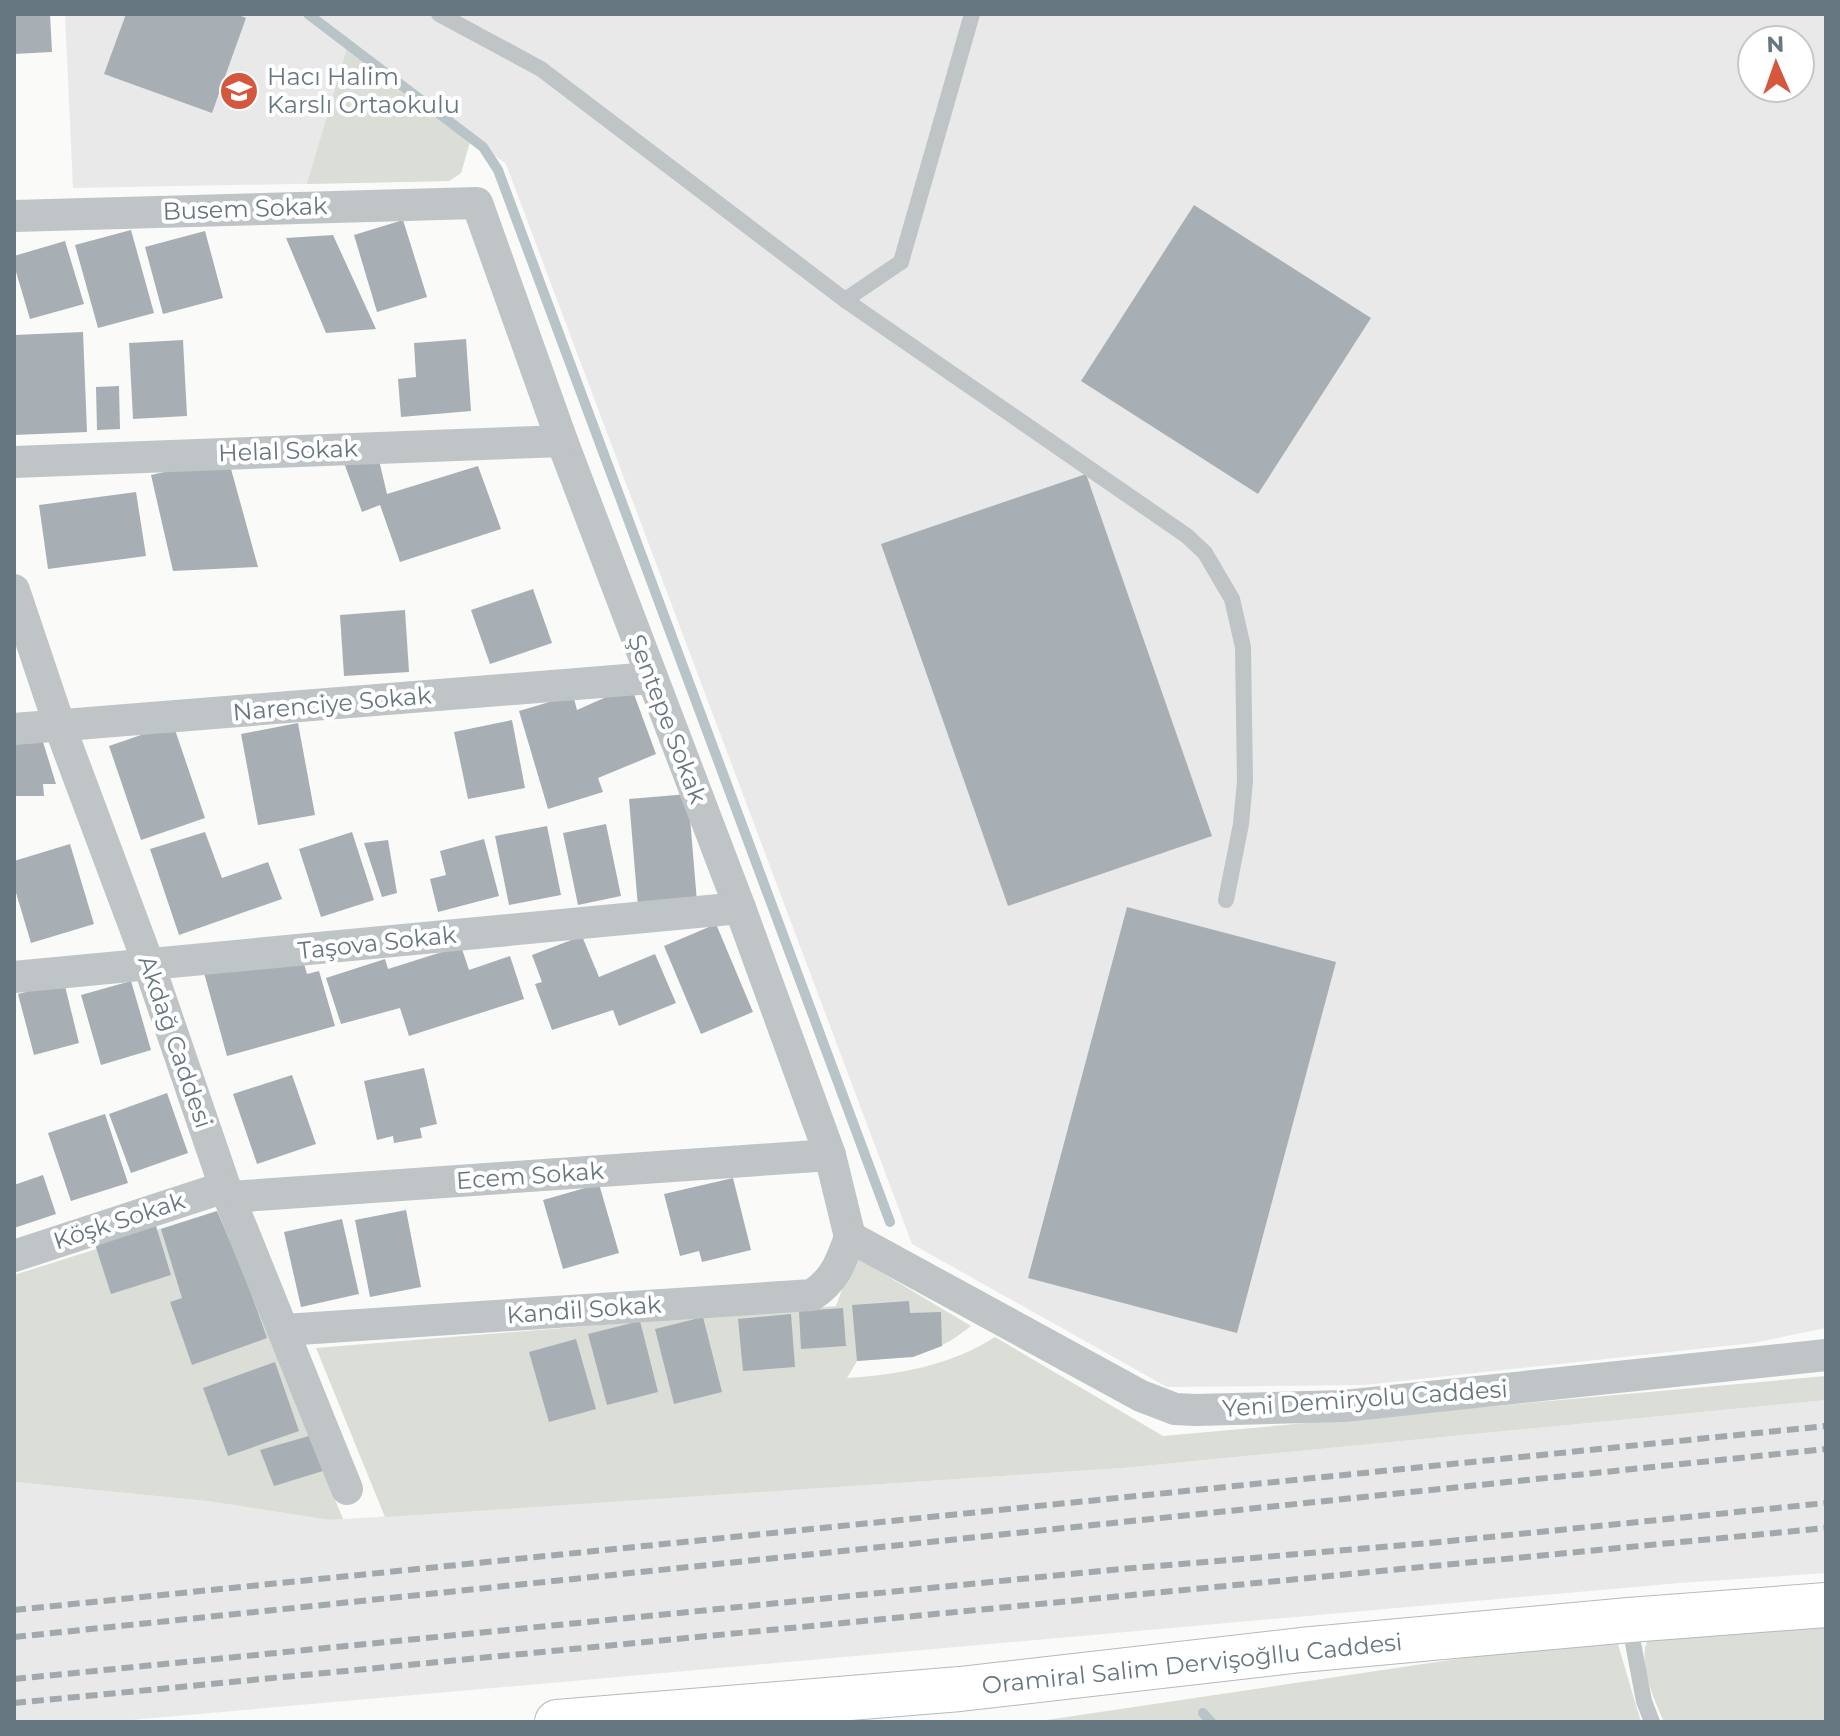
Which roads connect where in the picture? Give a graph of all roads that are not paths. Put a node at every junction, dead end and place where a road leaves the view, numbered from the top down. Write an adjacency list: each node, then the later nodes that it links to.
1 (439, 14): 5 (lane)
2 (972, 14): 5 (lane)
3 (477, 203): 4 (street, Busem Sokak); 6 (street, Şentepe Sokak)
4 (14, 216)
5 (845, 300): 12 (lane)
6 (562, 441): 7 (street, Helal Sokak); 9 (street, Şentepe Sokak)
7 (14, 462)
8 (14, 590): 10 (street, Akdağ Caddesi)
9 (651, 678): 10 (street, Narenciye Sokak); 13 (street, Şentepe Sokak)
10 (60, 727): 11 (street, Narenciye Sokak); 14 (street, Akdağ Caddesi)
11 (14, 729)
12 (1226, 900)
13 (740, 908): 14 (street, Taşova Sokak); 16 (street, Şentepe Sokak)
14 (149, 965): 15 (street, Taşova Sokak); 17 (street, Akdağ Caddesi)
15 (14, 977)
16 (830, 1155): 17 (street, Ecem Sokak); 18 (street, Şentepe Sokak)
17 (228, 1192): 19 (street, Köşk Sokak); 20 (street, Akdağ Caddesi)
18 (850, 1237): 20 (street, Kandil Sokak); 21 (street, Yeni Demiryolu Caddesi)
19 (14, 1256)
20 (284, 1330): 22 (street, Akdağ Caddesi)
21 (1826, 1355)
22 (347, 1489)
23 (1826, 1605): 24 (street, Oramiral Salim Dervişoğllu Caddesi)
24 (1629, 1620): 25 (street, Oramiral Salim Dervişoğllu Caddesi); 26 (lane)
25 (557, 1722)
26 (1652, 1722)

